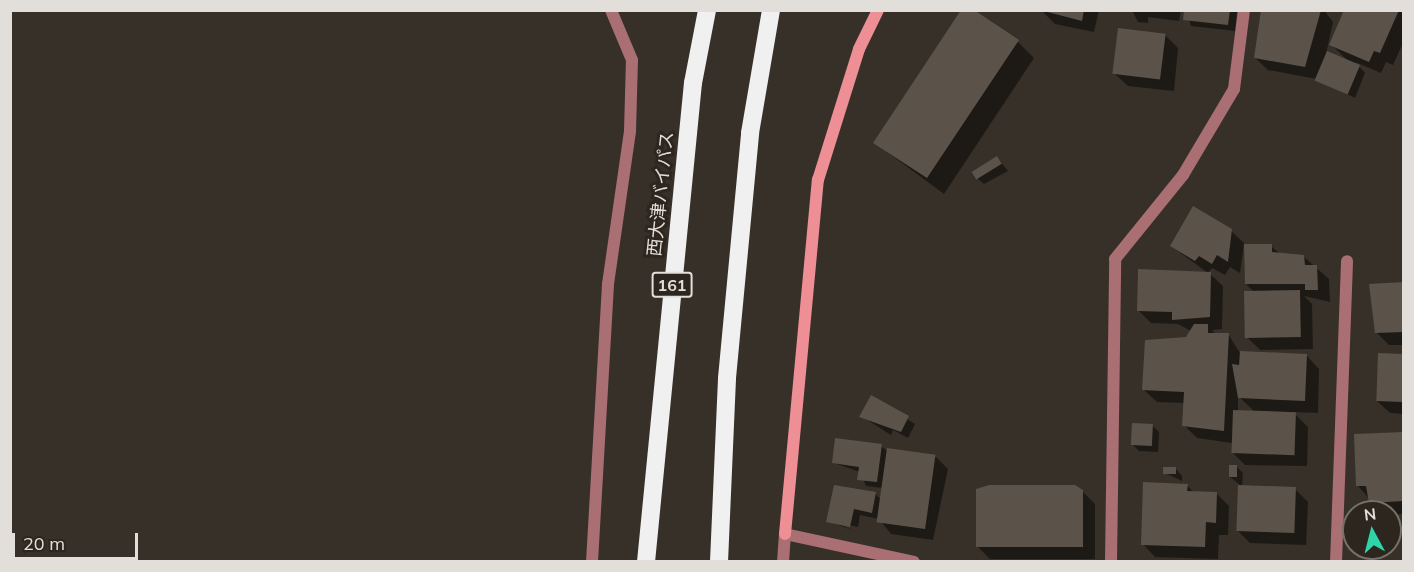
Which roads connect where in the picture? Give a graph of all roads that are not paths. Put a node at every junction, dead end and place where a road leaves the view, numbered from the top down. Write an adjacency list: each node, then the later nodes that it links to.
1 (611, 10): 8 (street)
2 (707, 10): 9 (highway, 西大津バイパス / 161)
3 (771, 10): 10 (highway)
4 (878, 10): 7 (street)
5 (1244, 10): 13 (street)
6 (1347, 261): 14 (street)
7 (785, 534): 11 (street); 12 (street)
8 (592, 561)
9 (646, 561)
10 (719, 561)
11 (783, 561)
12 (914, 561)
13 (1111, 561)
14 (1336, 561)

